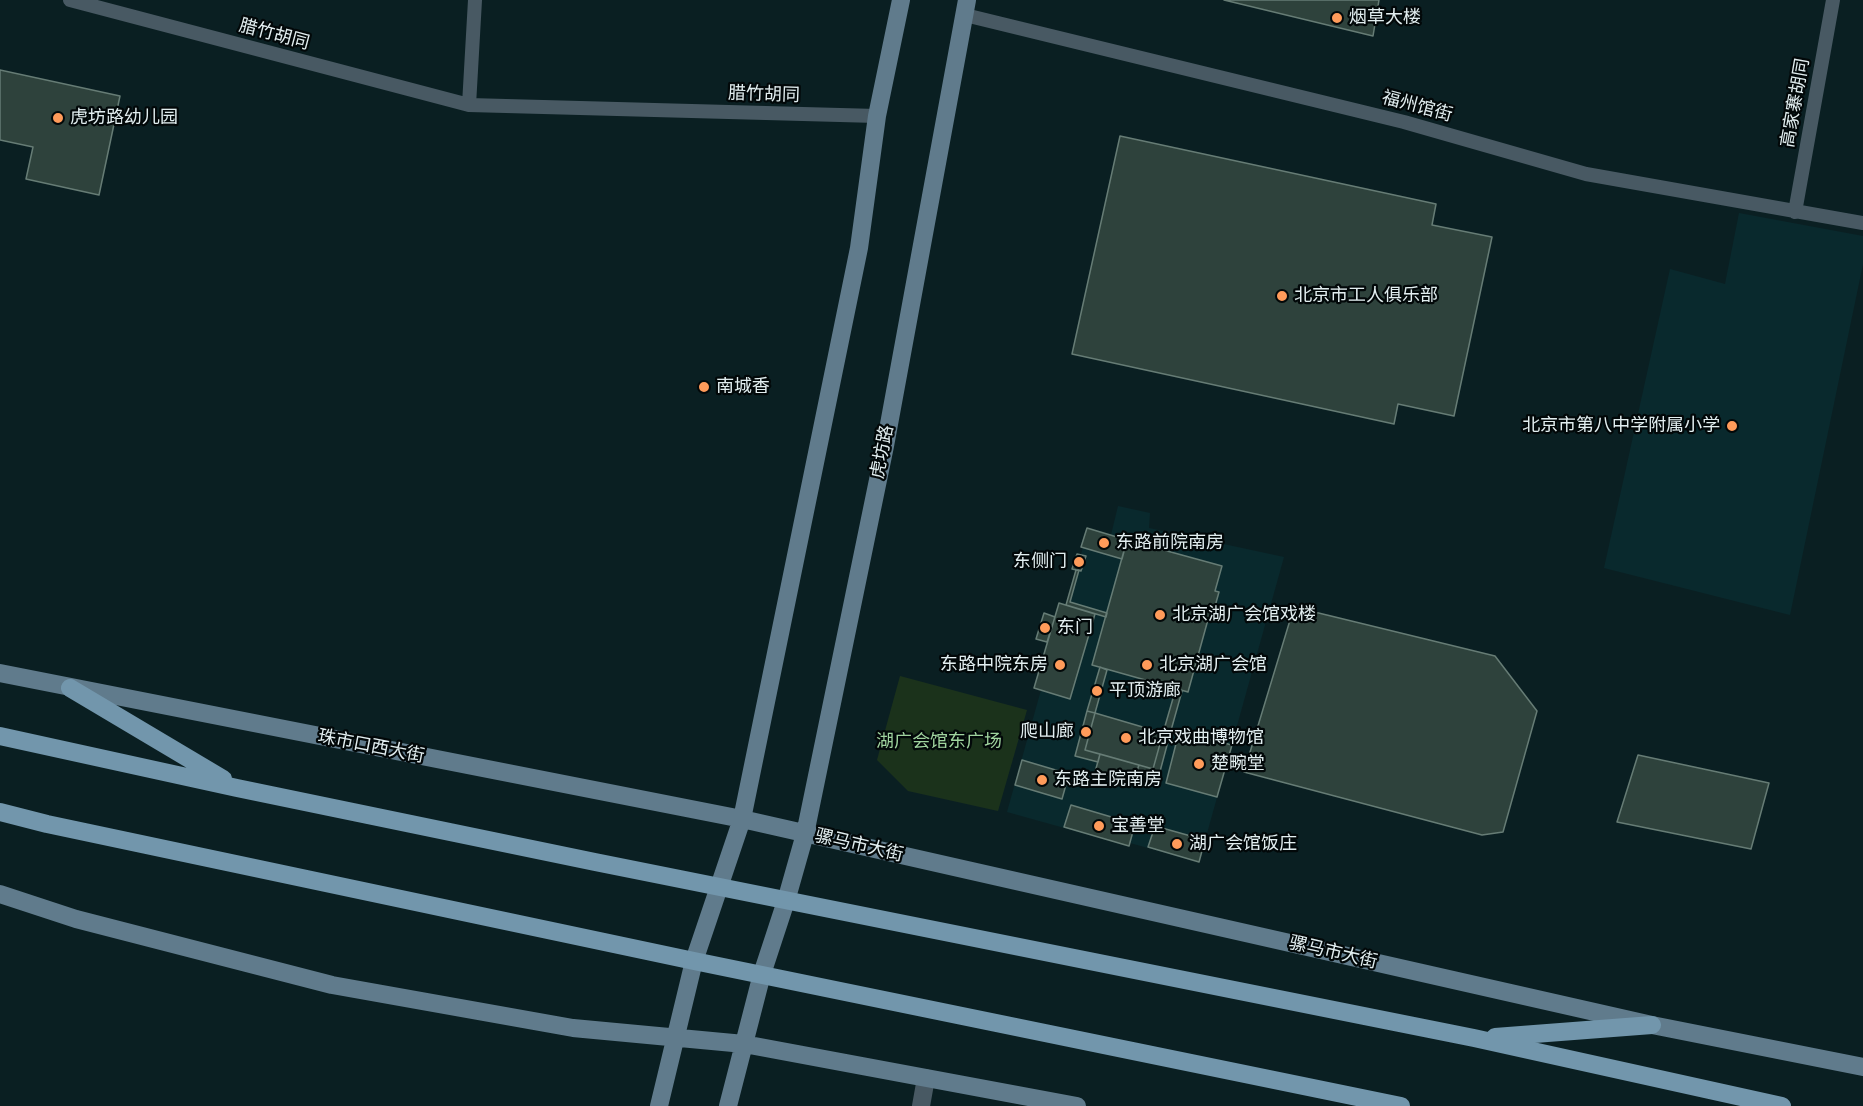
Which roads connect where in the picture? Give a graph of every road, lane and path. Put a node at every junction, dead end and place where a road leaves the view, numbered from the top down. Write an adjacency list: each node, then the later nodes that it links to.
1 (70, 0): 6 (lane, 腊竹胡同)
2 (475, 0): 6 (lane)
3 (901, 0): 7 (street)
4 (1833, 0): 8 (lane, 高家寨胡同)
5 (966, 7): 8 (lane, 福州馆街); 16 (street, 虎坊路)
6 (469, 105): 7 (lane, 腊竹胡同)
7 (878, 117): 15 (street)
8 (1795, 212): 9 (lane, 福州馆街)
9 (1863, 224)
10 (0, 673): 11 (street, 珠市口西大街)
11 (70, 688): 13 (main road); 15 (street, 珠市口西大街)
12 (0, 736): 13 (main road)
13 (237, 788): 17 (main road)
14 (0, 812): 20 (main road)
15 (742, 819): 16 (street, 珠市口西大街); 17 (street)
16 (805, 834): 19 (street, 虎坊路); 22 (street, 骡马市大街)
17 (720, 888): 19 (main road); 20 (street)
18 (0, 894): 23 (street)
19 (786, 901): 21 (street, 虎坊路); 24 (main road)
20 (694, 961): 21 (main road); 23 (street)
21 (762, 974): 25 (street, 虎坊路); 32 (main road)
22 (1652, 1025): 24 (main road); 26 (street, 骡马市大街)
23 (676, 1038): 25 (street); 28 (street)
24 (1474, 1038): 33 (main road)
25 (744, 1044): 27 (street); 29 (street, 虎坊路)
26 (1863, 1067)
27 (926, 1078): 30 (street); 31 (street)
28 (660, 1106)
29 (728, 1106)
30 (921, 1106)
31 (1077, 1106)
32 (1401, 1106)
33 (1782, 1106)

